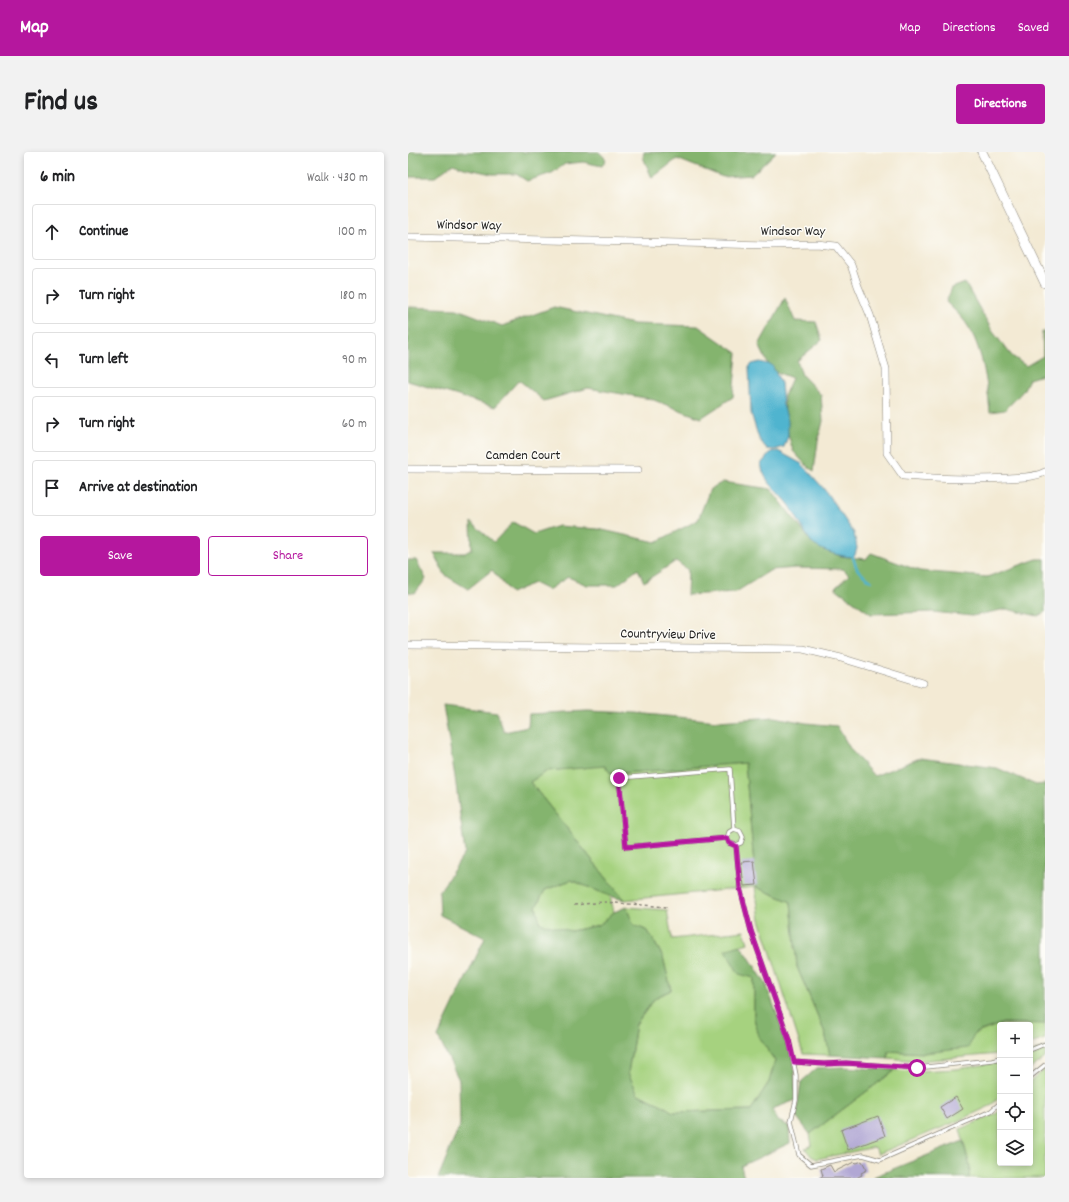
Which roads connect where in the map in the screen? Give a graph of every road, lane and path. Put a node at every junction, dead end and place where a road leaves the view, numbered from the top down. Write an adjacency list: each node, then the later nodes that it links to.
1 (982, 152): 3 (street)
2 (408, 238): 7 (street, Windsor Way)
3 (1041, 266): 4 (street)
4 (1045, 284)
5 (408, 469): 6 (street, Camden Court)
6 (638, 470)
7 (1045, 472)
8 (408, 645): 9 (street, Countryview Drive)
9 (923, 682)
10 (734, 829): 11 (lane); 11 (lane); 12 (lane)
11 (727, 838): 12 (lane)
12 (736, 846): 18 (lane)
13 (574, 905): 14 (path)
14 (667, 907)
15 (1045, 1044): 16 (lane)
16 (1033, 1049)
17 (997, 1059): 18 (lane)
18 (794, 1062): 21 (lane)
19 (1045, 1065): 20 (lane)
20 (1033, 1075)
21 (997, 1106)

